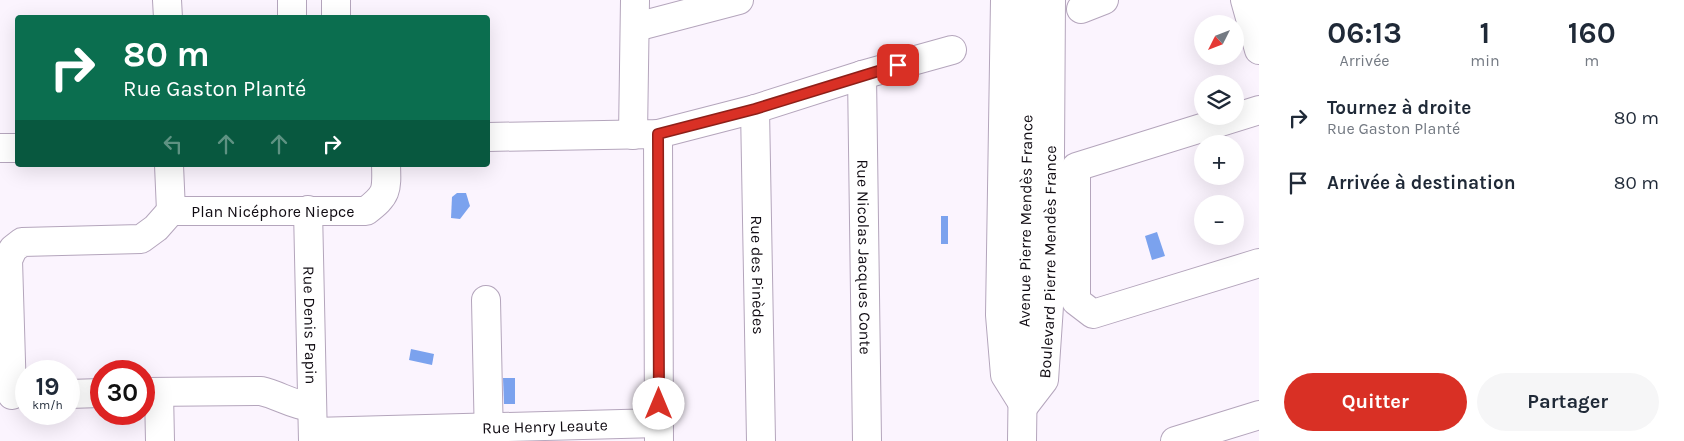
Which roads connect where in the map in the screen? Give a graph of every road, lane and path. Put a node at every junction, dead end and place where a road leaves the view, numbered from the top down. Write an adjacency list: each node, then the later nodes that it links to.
1 (168, 0): 10 (street)
2 (292, 0): 11 (street)
3 (336, 0): 12 (street)
4 (635, 0): 13 (street)
5 (739, 0): 13 (street)
6 (1005, 0): 31 (street, Boulevard Pierre Mendès France)
7 (1028, 0): 31 (street, Avenue Pierre Mendès France)
8 (1052, 0): 31 (street, Boulevard Pierre Mendès France)
9 (1245, 0): 15 (street)
10 (168, 15)
11 (292, 15)
12 (336, 15)
13 (636, 27): 19 (street)
14 (952, 50): 16 (street)
15 (1259, 50)
16 (862, 75): 17 (street); 39 (street, Rue Nicolas Jacques Conte)
17 (755, 109): 19 (street); 38 (street, Rue des Pinèdes)
18 (1259, 110): 27 (street)
19 (646, 135): 20 (street); 35 (street)
20 (490, 137)
21 (0, 148): 22 (street)
22 (15, 148)
23 (169, 167): 26 (street, Plan Nicéphore Niepce)
24 (386, 167): 25 (street, Plan Nicéphore Niepce)
25 (308, 210): 26 (street, Plan Nicéphore Niepce); 34 (street, Rue Denis Papin)
26 (171, 211): 30 (street)
27 (1259, 264)
28 (486, 300): 36 (street)
29 (155, 392): 34 (street, Rue Henry Leaute)
30 (13, 395)
31 (1024, 406): 40 (street, Avenue Pierre Mendès France)
32 (155, 414): 37 (street)
33 (1259, 415): 41 (street)
34 (312, 427): 36 (street, Rue Henry Leaute)
35 (659, 432): 36 (street, Rue Henry Leaute)
36 (488, 434)
37 (160, 441)
38 (761, 441)
39 (867, 441)
40 (1022, 441)
41 (1175, 441)

